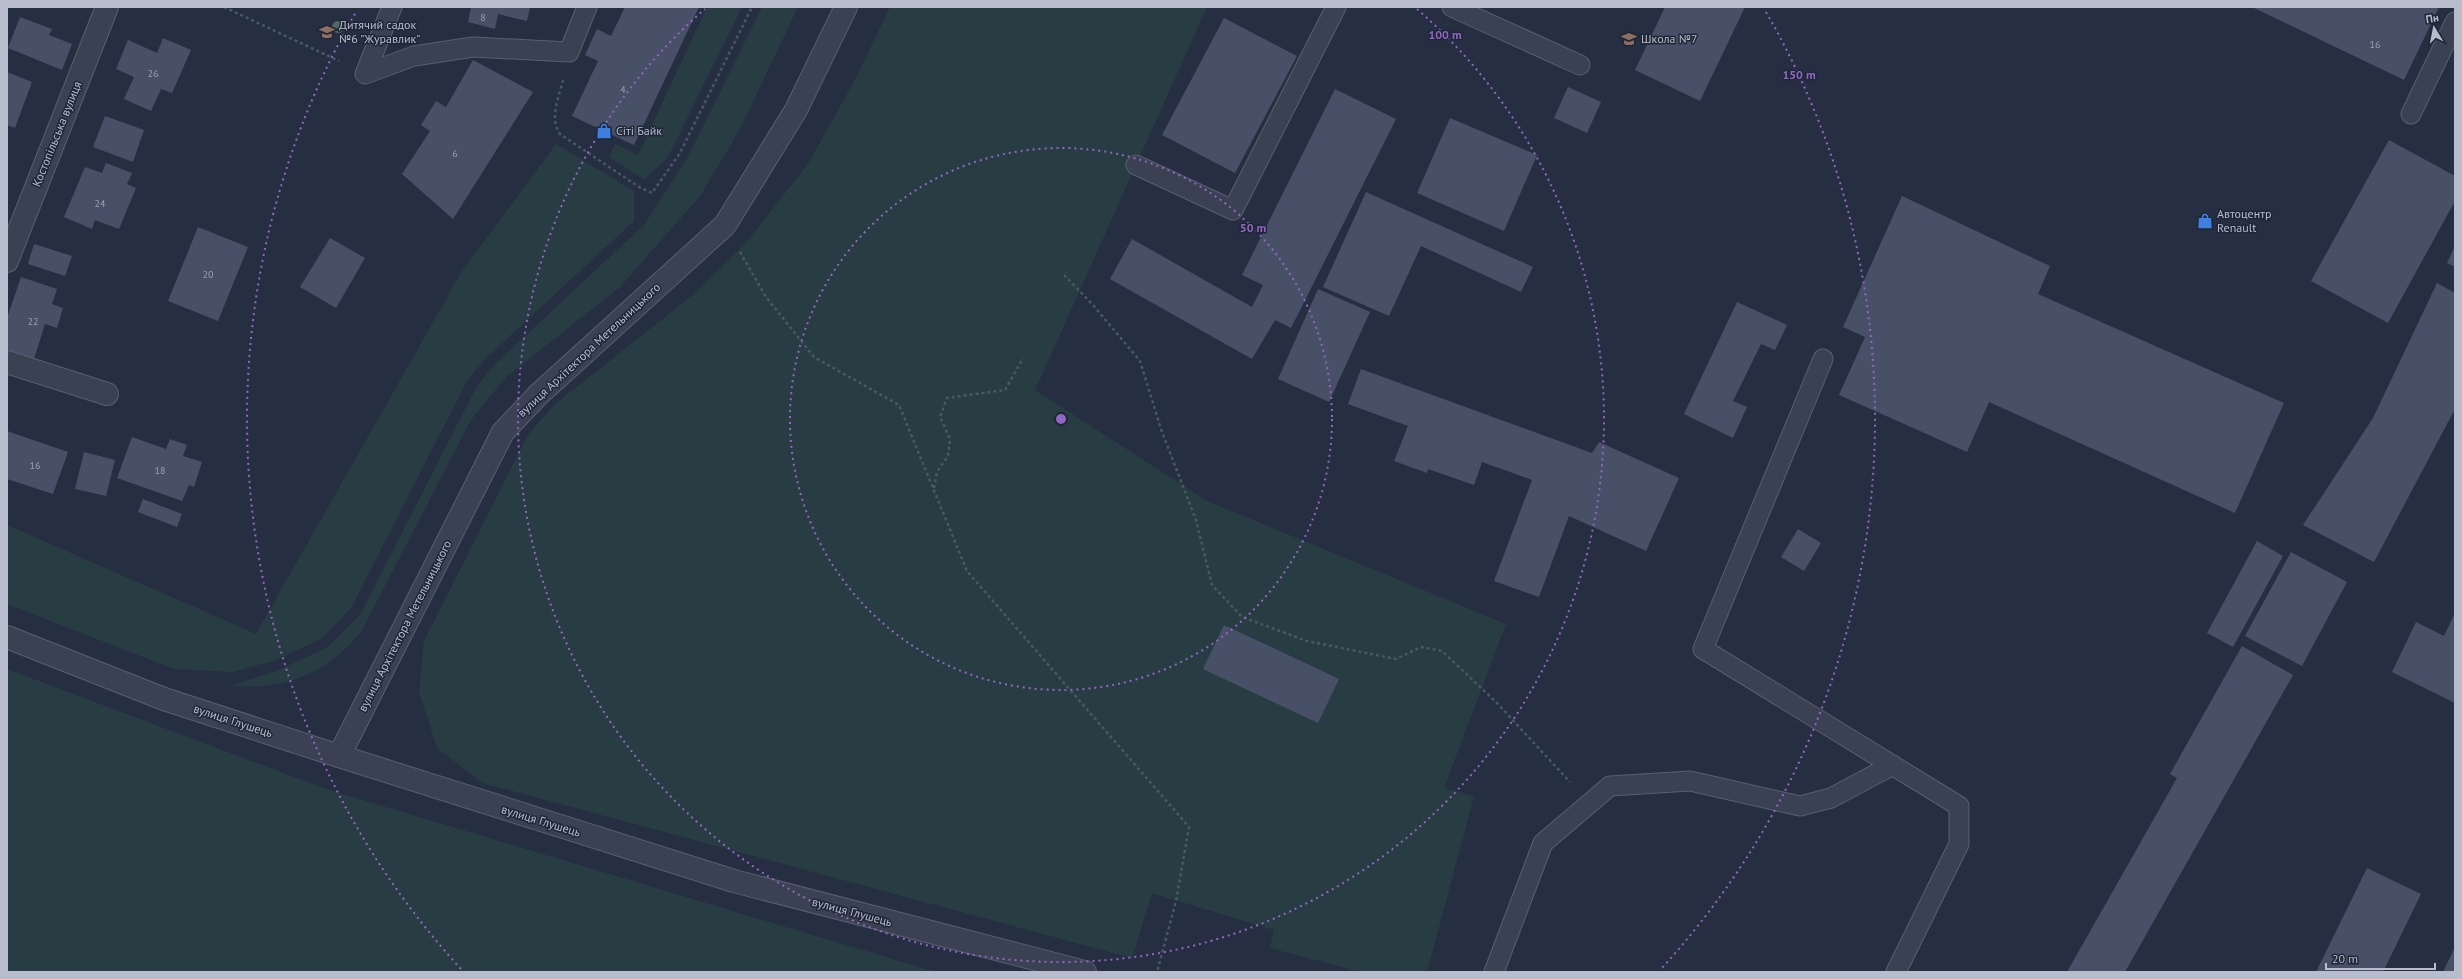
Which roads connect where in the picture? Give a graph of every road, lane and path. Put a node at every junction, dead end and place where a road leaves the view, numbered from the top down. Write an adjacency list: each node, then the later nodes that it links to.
1 (107, 7): 16 (street, Костопільська вулиця)
2 (224, 7): 12 (path)
3 (392, 7): 12 (lane)
4 (587, 7): 10 (lane)
5 (752, 7): 10 (path)
6 (846, 7): 15 (street, вулиця Архітектора Метельницького)
7 (1336, 7): 14 (lane)
8 (1452, 7): 11 (lane)
9 (2455, 22): 13 (lane)
10 (569, 52): 12 (lane)
11 (1580, 65)
12 (365, 74)
13 (2411, 114)
14 (1136, 165)
15 (725, 225): 22 (path); 24 (street, вулиця Архітектора Метельницького)
16 (7, 261)
17 (1064, 275): 26 (path)
18 (1023, 358): 22 (path)
19 (1823, 359): 25 (lane)
20 (7, 362): 21 (street)
21 (108, 394)
22 (934, 489): 28 (path)
23 (7, 637): 24 (street, вулиця Глушець)
24 (339, 756): 27 (street, вулиця Глушець)
25 (1893, 765): 26 (lane); 30 (lane)
26 (1590, 804): 29 (lane)
27 (1085, 972)
28 (1156, 972)
29 (1494, 972)
30 (1896, 972)

